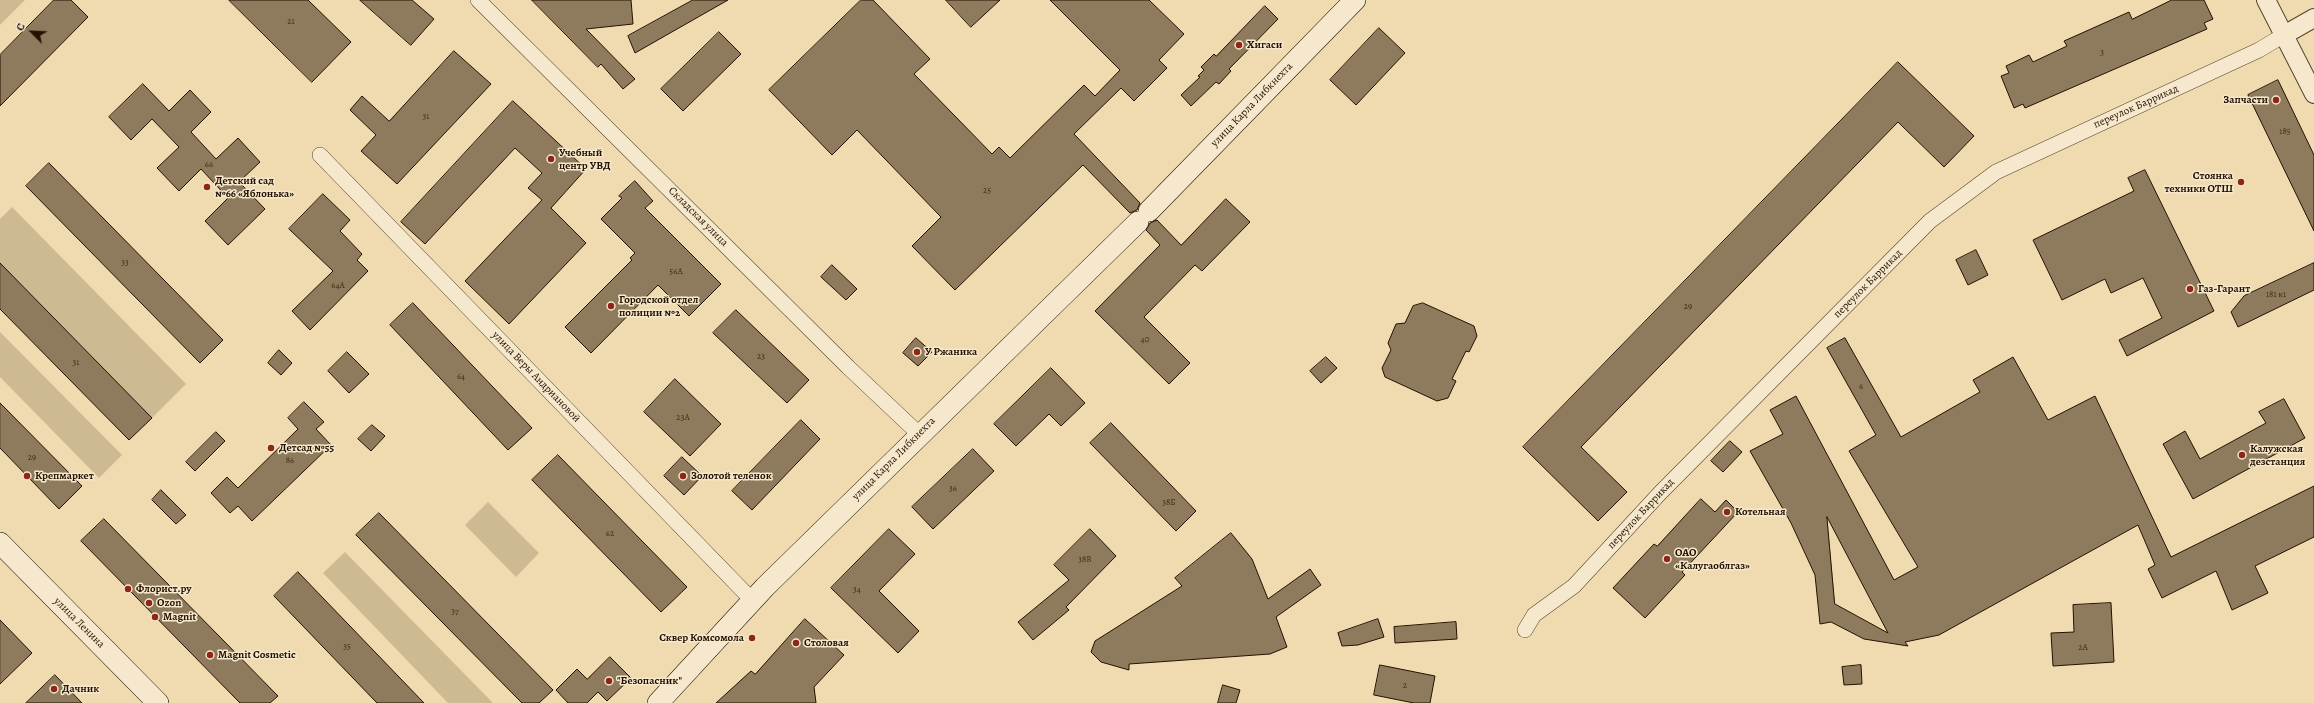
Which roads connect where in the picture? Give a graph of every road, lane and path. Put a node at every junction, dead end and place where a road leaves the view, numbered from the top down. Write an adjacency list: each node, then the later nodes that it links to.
1 (478, 0): 8 (street, Складская улица)
2 (1355, 0): 8 (main road, улица Карла Либкнехта)
3 (2266, 0): 5 (street)
4 (2314, 18): 5 (street)
5 (2284, 35): 6 (street); 11 (street, переулок Баррикад)
6 (2314, 94)
7 (320, 155): 10 (street, улица Веры Андриановой)
8 (919, 434): 10 (main road, улица Карла Либкнехта)
9 (0, 543): 12 (main road, улица Ленина)
10 (752, 600): 13 (main road, улица Карла Либкнехта)
11 (1525, 630)
12 (158, 703)
13 (658, 703)

